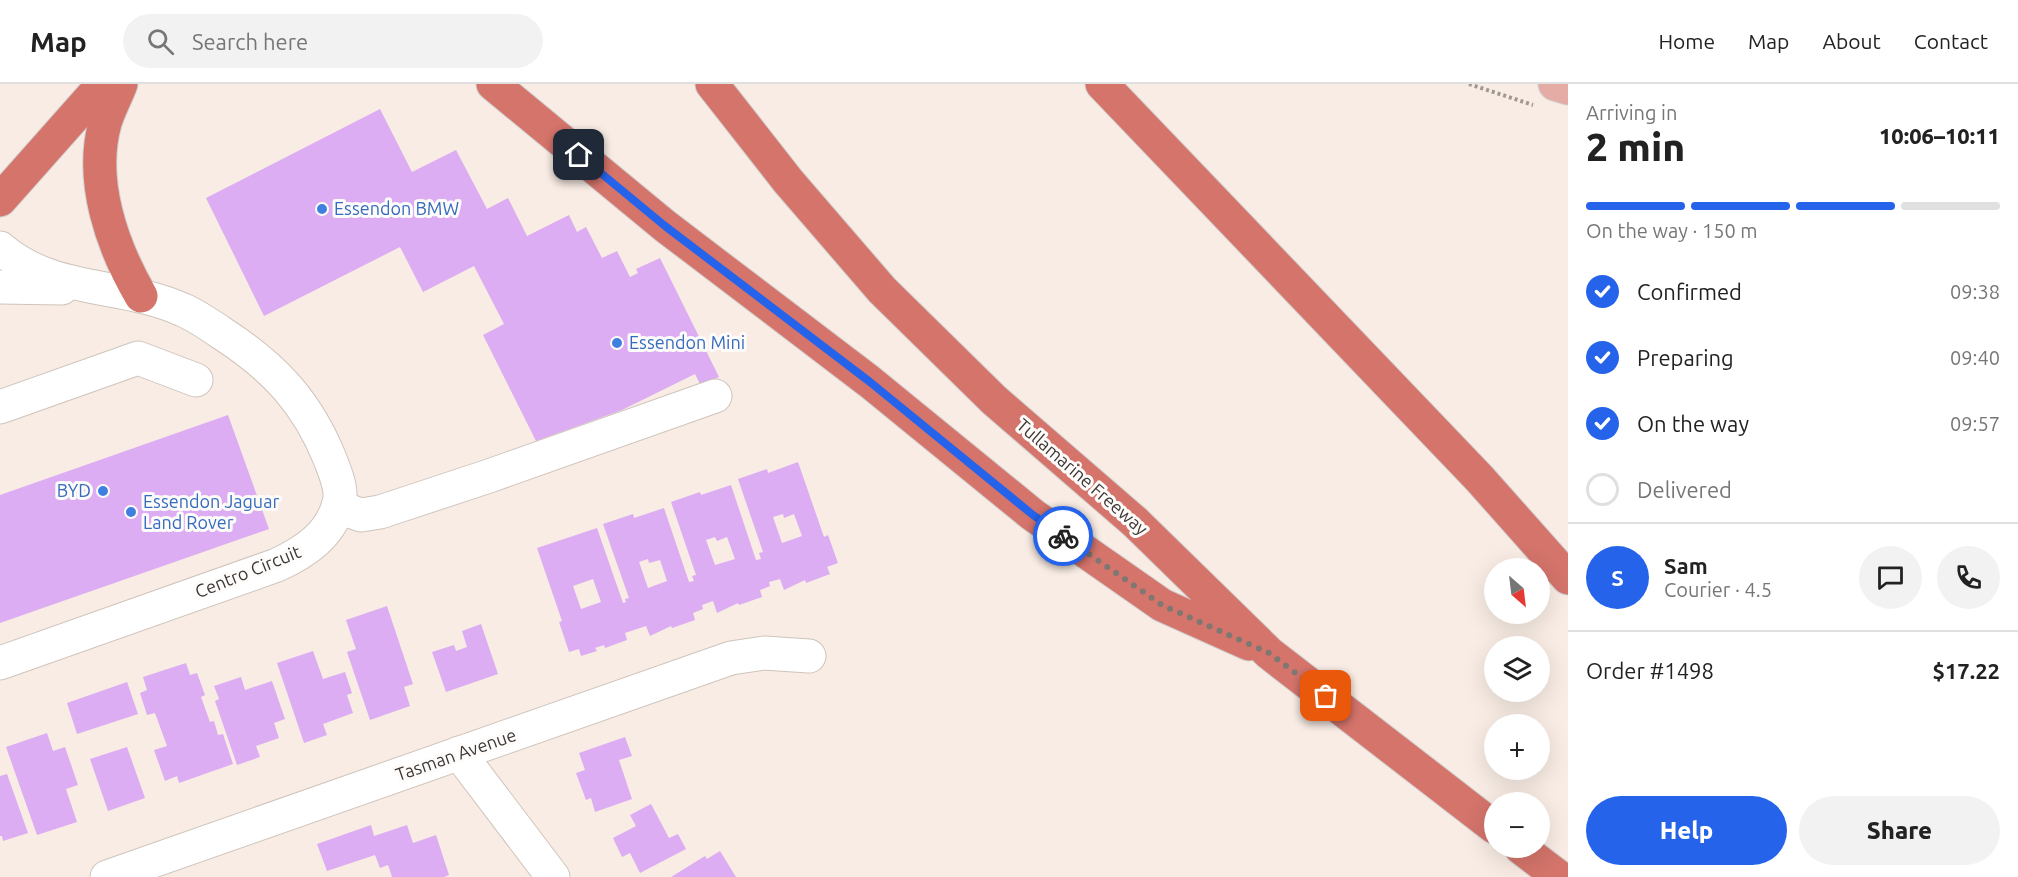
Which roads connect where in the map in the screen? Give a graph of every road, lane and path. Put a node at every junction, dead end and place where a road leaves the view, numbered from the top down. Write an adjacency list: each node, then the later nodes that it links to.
1 (103, 84): 9 (highway)
2 (121, 84): 13 (highway)
3 (493, 84): 19 (highway)
4 (712, 84): 19 (highway, Tullamarine Freeway)
5 (1102, 84): 18 (highway)
6 (1469, 84): 8 (path)
7 (1568, 88): 8 (main road)
8 (1545, 95)
9 (0, 200)
10 (0, 248): 12 (street)
11 (0, 287): 12 (street)
12 (87, 287): 13 (street)
13 (141, 296): 17 (street)
14 (196, 380): 16 (street)
15 (715, 396): 17 (street)
16 (0, 407)
17 (338, 507): 21 (street, Centro Circuit)
18 (1568, 578)
19 (1269, 653): 23 (highway, Tullamarine Freeway)
20 (809, 656): 22 (street, Tasman Avenue)
21 (0, 663)
22 (459, 753): 25 (street, Tasman Avenue); 26 (street)
23 (1484, 818)
24 (1534, 858): 27 (highway)
25 (107, 877)
26 (553, 877)
27 (1559, 877)

